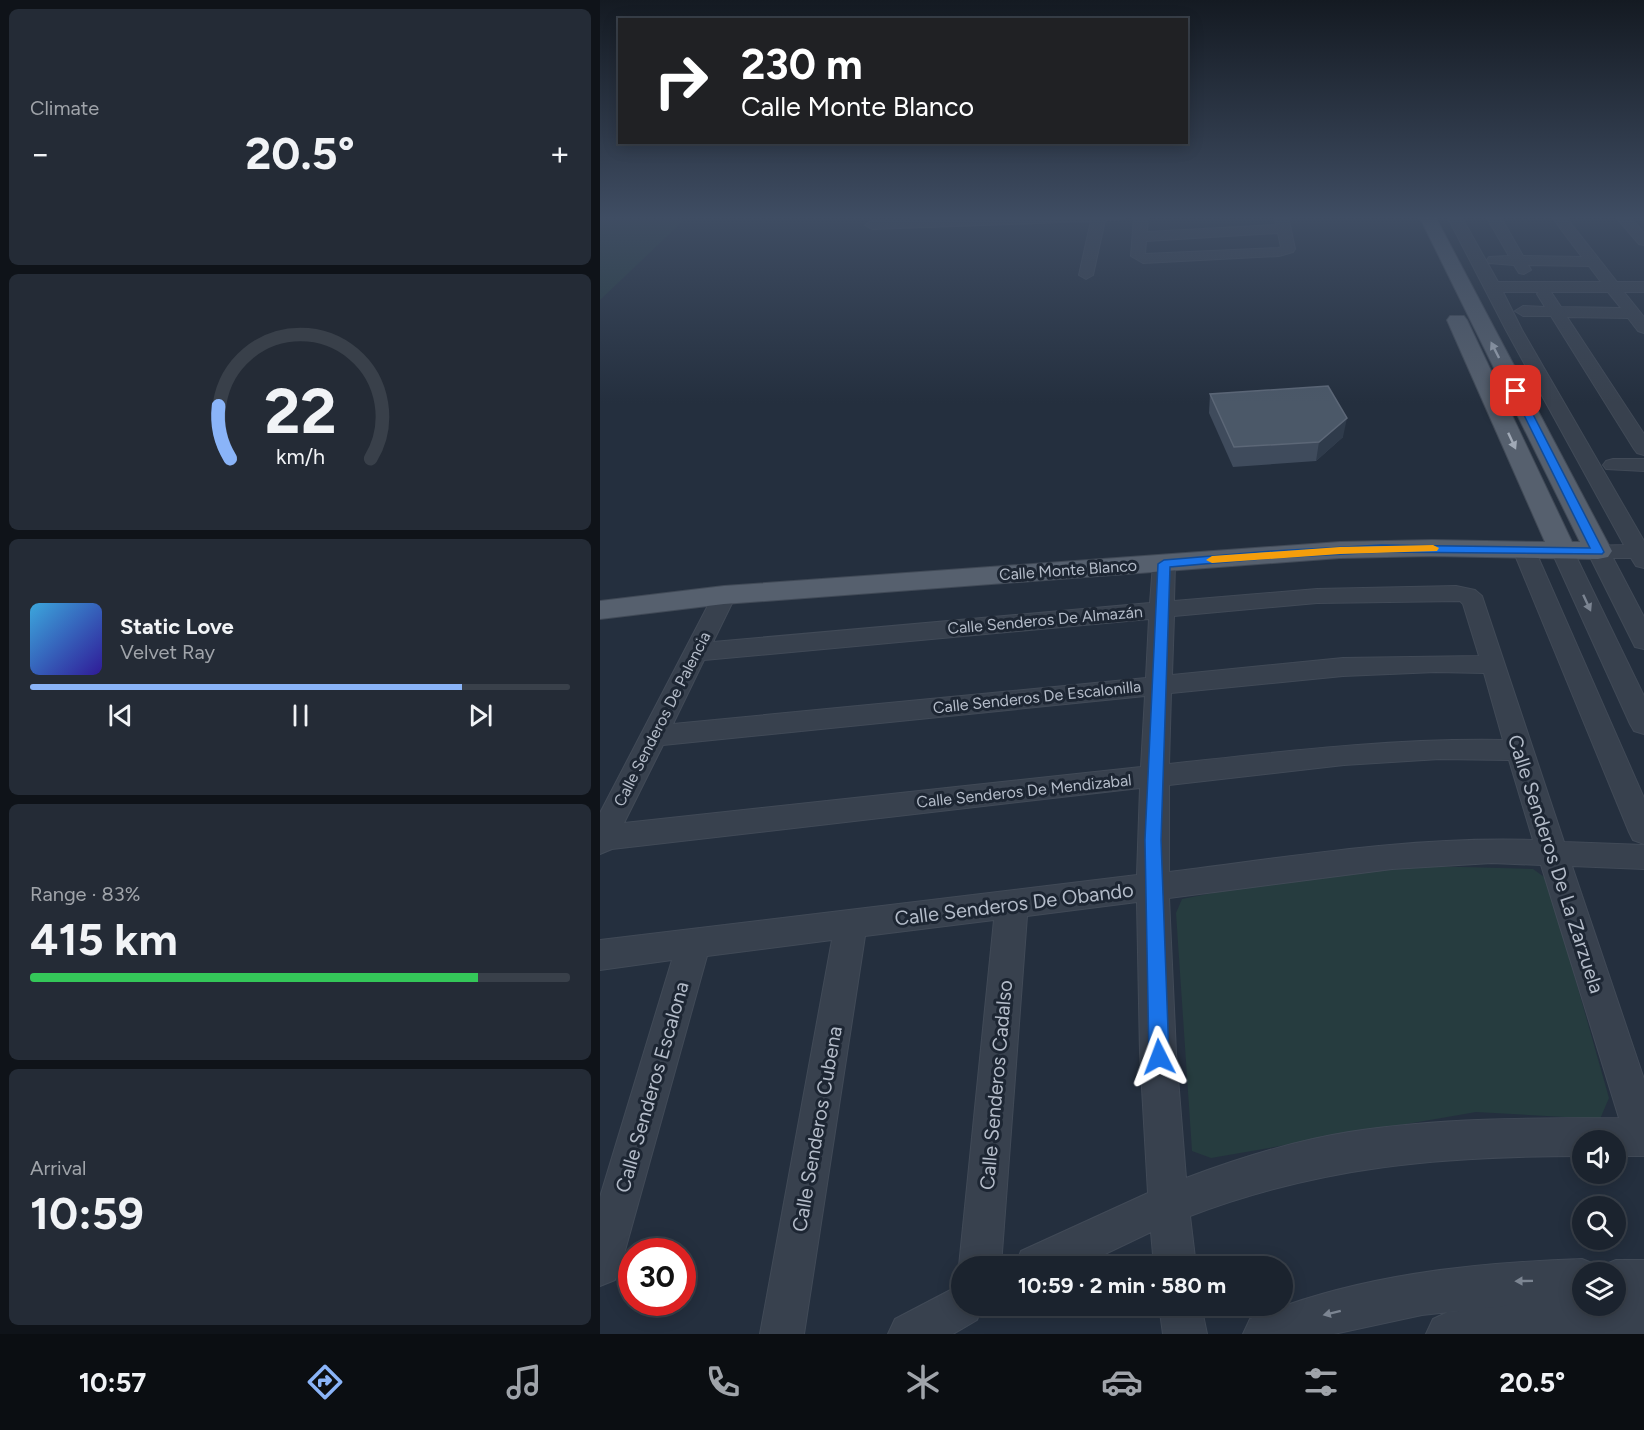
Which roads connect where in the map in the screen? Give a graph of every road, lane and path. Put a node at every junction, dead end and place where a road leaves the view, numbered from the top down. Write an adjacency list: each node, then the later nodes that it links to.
1 (1437, 278): 17 (main road, one-way to 17)
2 (1459, 278): 18 (main road, one-way to 2)
3 (1489, 278): 5 (street)
4 (1605, 278): 6 (street)
5 (1492, 284): 8 (street); 19 (street)
6 (1612, 287): 7 (street); 8 (street); 11 (street)
7 (1644, 287)
8 (1552, 290): 10 (street)
9 (1523, 311): 10 (street)
10 (1556, 312): 11 (street); 13 (street)
11 (1633, 313): 12 (street)
12 (1644, 328)
13 (1644, 449)
14 (1614, 465): 15 (street)
15 (1644, 465)
16 (1524, 550): 17 (main road, Calle Monte Blanco); 20 (main road, Calle Monte Blanco); 33 (street)
17 (1562, 550): 18 (main road, Calle Monte Blanco); 29 (street, one-way to 29)
18 (1598, 552): 19 (street, Calle Monte Blanco); 25 (street)
19 (1642, 555)
20 (1164, 564): 21 (main road, Calle Monte Blanco); 23 (street)
21 (724, 595): 24 (main road, Calle Monte Blanco); 26 (street, Calle Senderos De Palencia)
22 (1467, 595): 23 (street, Calle Senderos De Almazán); 27 (street, Calle Senderos De La Zarzuela)
23 (1162, 610): 26 (street, Calle Senderos De Almazán); 28 (street)
24 (602, 613)
25 (1644, 640)
26 (696, 652): 30 (street, Calle Senderos De Palencia)
27 (1493, 665): 28 (street, Calle Senderos De Escalonilla); 31 (street, Calle Senderos De La Zarzuela)
28 (1159, 685): 30 (street, Calle Senderos De Escalonilla); 32 (street)
29 (1644, 724)
30 (653, 736): 34 (street, Calle Senderos De Palencia)
31 (1520, 750): 32 (street, Calle Senderos De Mendizabal); 35 (street, Calle Senderos De La Zarzuela)
32 (1156, 776): 34 (street, Calle Senderos De Mendizabal); 37 (street)
33 (1644, 832)
34 (601, 839)
35 (1552, 852): 36 (street, Calle Senderos De Obando); 37 (street, Calle Senderos De Obando); 42 (street, Calle Senderos De La Zarzuela)
36 (1644, 857)
37 (1154, 886): 38 (street, Calle Senderos De Obando); 43 (street)
38 (1012, 903): 39 (street, Calle Senderos De Obando); 44 (street, Calle Senderos Cadalso)
39 (851, 924): 40 (street, Calle Senderos De Obando); 54 (street, Calle Senderos Cubena)
40 (694, 944): 41 (street, Calle Senderos De Obando); 47 (street, Calle Senderos Escalona)
41 (600, 955)
42 (1644, 1136): 43 (street)
43 (1168, 1204): 45 (street); 46 (street)
44 (981, 1256)
45 (1056, 1256)
46 (1173, 1256)
47 (600, 1265)
48 (1572, 1280): 57 (street, one-way to 57)
49 (1626, 1281): 50 (street)
50 (1644, 1281)
51 (951, 1311): 55 (street)
52 (1182, 1316): 56 (street)
53 (1644, 1323): 58 (street)
54 (782, 1334)
55 (910, 1334)
56 (1185, 1334)
57 (1265, 1334)
58 (1448, 1334)

